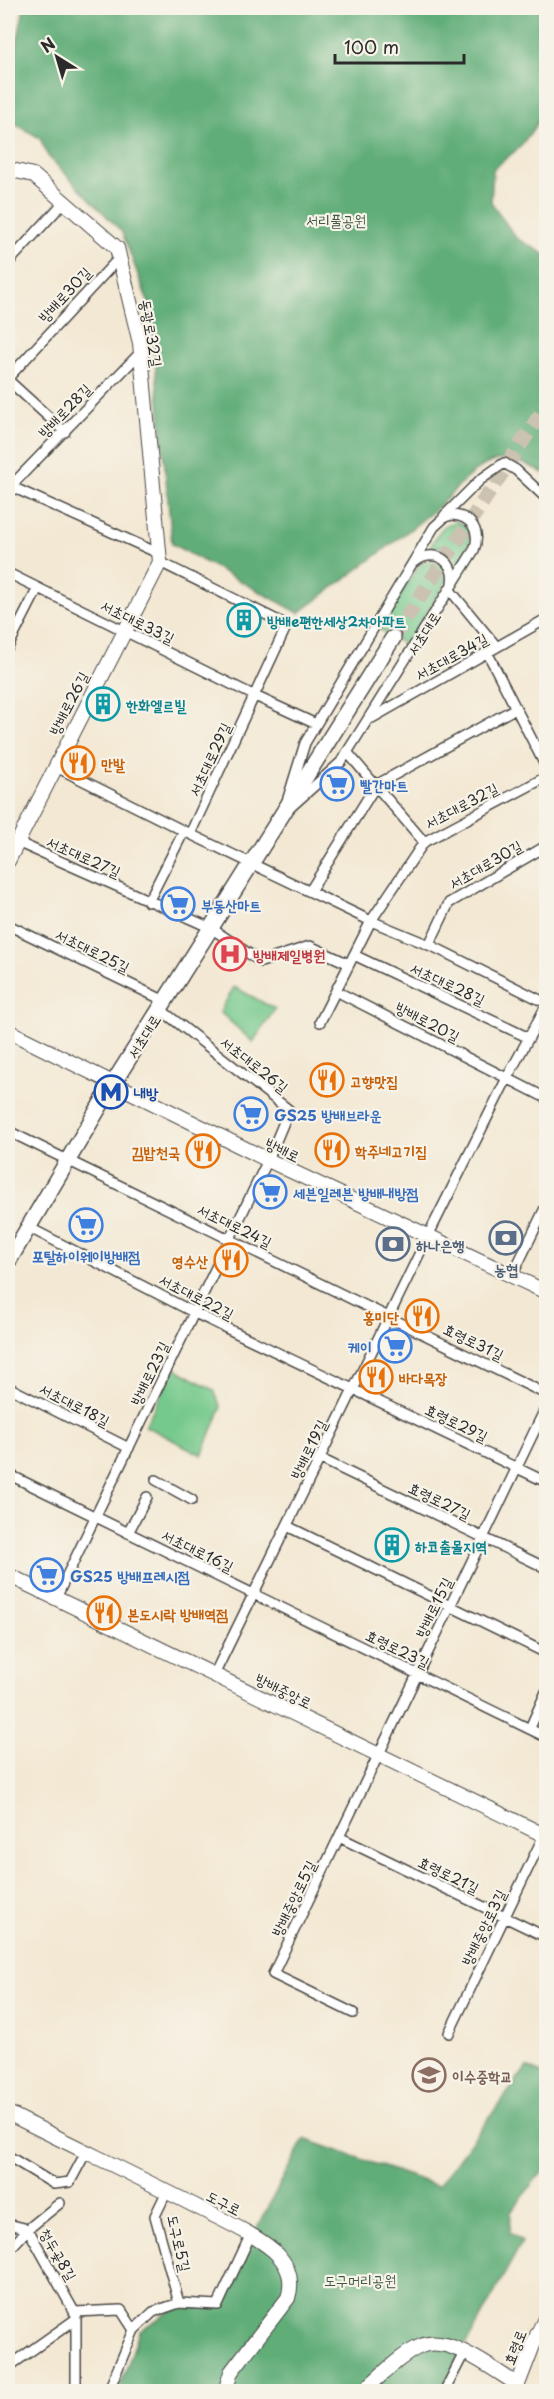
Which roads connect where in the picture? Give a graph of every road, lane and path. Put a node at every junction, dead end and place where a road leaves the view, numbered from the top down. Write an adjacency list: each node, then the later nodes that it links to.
1 (8, 169): 2 (street, 동광로32길)
2 (65, 201): 3 (street, 동광로32길); 4 (street)
3 (119, 258): 5 (street, 동광로32길); 6 (street, 방배로30길)
4 (8, 263)
5 (141, 352): 7 (street, 방배로28길); 11 (street, 동광로32길)
6 (8, 379): 7 (street)
7 (65, 432): 8 (street, 방배로28길)
8 (9, 487): 11 (street)
9 (546, 498): 10 (street)
10 (439, 521): 12 (street, 서초대로); 15 (street, 서초대로)
11 (160, 558): 17 (street, 방배로26길); 22 (street)
12 (411, 566): 15 (street); 25 (street, 서초대로)
13 (8, 573): 14 (street, 서초대로33길)
14 (38, 588): 17 (street, 서초대로33길); 19 (street)
15 (450, 590): 20 (street); 24 (street, 서초대로)
16 (546, 619): 20 (street, 서초대로34길)
17 (124, 632): 22 (street, 서초대로33길); 27 (street, 방배로26길)
18 (393, 638): 31 (main road, 서초대로)
19 (8, 647)
20 (497, 647): 21 (street, 서초대로34길)
21 (487, 652): 23 (street); 24 (street, 서초대로34길)
22 (255, 696): 25 (street, 서초대로33길); 32 (street, 서초대로29길)
23 (516, 708): 28 (street); 30 (street)
24 (370, 719): 26 (street, 서초대로)
25 (316, 724): 31 (street, 서초대로)
26 (347, 752): 30 (street, 서초대로32길); 31 (street, 서초대로)
27 (54, 766): 32 (street); 33 (street, 방배로26길)
28 (546, 767)
29 (546, 777): 34 (street, 서초대로32길)
30 (376, 785): 34 (street, 서초대로32길); 38 (street)
31 (283, 814): 37 (main road, 서초대로)
32 (187, 833): 37 (street); 39 (street)
33 (12, 840): 36 (street, 방배로26길); 39 (street, 서초대로27길)
34 (424, 842): 40 (street)
35 (546, 846): 43 (street, 서초대로30길)
36 (8, 861)
37 (251, 863): 38 (street); 42 (main road, 서초대로)
38 (310, 891): 40 (street)
39 (148, 902): 42 (street, 서초대로27길)
40 (371, 921): 43 (street); 44 (street)
41 (8, 925): 46 (street, 서초대로25길)
42 (211, 928): 44 (street, 서초대로28길); 46 (main road, 서초대로)
43 (429, 945): 47 (street)
44 (352, 960): 45 (street); 50 (street, 서초대로28길)
45 (336, 991): 48 (street); 51 (street, 방배로20길)
46 (163, 1005): 52 (main road, 서초대로); 56 (street, 서초대로26길)
47 (546, 1005): 50 (street)
48 (320, 1022)
49 (8, 1031): 52 (street, 방배로)
50 (529, 1038): 51 (street)
51 (507, 1078): 53 (street, 방배로20길); 59 (street)
52 (114, 1082): 55 (main road, 서초대로); 56 (street, 방배로)
53 (546, 1098)
54 (8, 1131): 55 (street, 서초대로24길)
55 (68, 1160): 58 (main road, 서초대로); 60 (street, 서초대로24길)
56 (268, 1160): 59 (street, 방배로); 60 (street, 방배로23길)
57 (546, 1206): 62 (street)
58 (28, 1227): 61 (main road, 서초대로); 64 (street, 서초대로22길)
59 (428, 1236): 62 (street, 방배로); 65 (street, 방배로19길)
60 (230, 1239): 64 (street, 방배로23길); 65 (street, 서초대로24길)
61 (8, 1262)
62 (512, 1276): 63 (street, 방배로)
63 (546, 1292)
64 (195, 1312): 67 (street, 서초대로22길); 70 (street, 방배로23길)
65 (389, 1316): 67 (street, 방배로19길); 68 (street, 효령로31길)
66 (8, 1387): 70 (street, 서초대로18길)
67 (354, 1389): 71 (street, 방배로19길); 72 (street, 효령로29길)
68 (546, 1394)
69 (546, 1407): 72 (street, 방배로15길)
70 (129, 1448): 78 (street, 방배로23길)
71 (321, 1459): 79 (street, 방배로19길); 81 (street, 효령로27길)
72 (517, 1468): 75 (street, 효령로29길); 81 (street, 방배로15길)
73 (8, 1474): 78 (street, 서초대로16길)
74 (156, 1480): 77 (street)
75 (546, 1482)
76 (147, 1497): 80 (street)
77 (192, 1500)
78 (95, 1517): 80 (street, 서초대로16길); 85 (street, 방배로23길)
79 (287, 1526): 84 (street, 방배로19길); 86 (street)
80 (128, 1533): 84 (street, 서초대로16길)
81 (483, 1538): 82 (street, 효령로27길); 86 (street, 방배로15길)
82 (546, 1568)
83 (8, 1575): 85 (street, 방배중앙로)
84 (254, 1594): 88 (street, 효령로23길); 89 (street, 방배로19길)
85 (56, 1598): 89 (street, 방배중앙로)
86 (450, 1606): 87 (street); 88 (street, 방배로15길)
87 (546, 1653)
88 (418, 1674): 91 (street, 효령로23길); 93 (street, 방배로15길)
89 (214, 1675): 93 (street, 방배중앙로)
90 (546, 1692): 91 (street)
91 (530, 1728): 92 (street, 효령로23길)
92 (546, 1737)
93 (379, 1754): 94 (street, 방배중앙로); 95 (street, 방배중앙로5길)
94 (546, 1834): 96 (street, 방배중앙로3길)
95 (339, 1837): 96 (street, 효령로21길); 98 (street, 방배중앙로5길)
96 (504, 1918): 97 (street, 효령로21길); 99 (street, 방배중앙로3길)
97 (546, 1937)
98 (353, 2013)
99 (449, 2033)
100 (8, 2113): 101 (street, 도구로)
101 (86, 2152): 102 (street); 103 (street, 도구로)
102 (8, 2156)
103 (167, 2191): 107 (street, 도구로); 109 (street, 도구로5길)
104 (60, 2203): 106 (street)
105 (8, 2224): 106 (street, 청두곶8길)
106 (28, 2229): 108 (street); 110 (street, 청두곶8길)
107 (250, 2236): 109 (street); 118 (street, 도구로)
108 (8, 2251)
109 (179, 2303): 112 (street)
110 (75, 2316): 112 (street); 114 (street); 116 (street, 청두곶8길)
111 (546, 2317): 115 (street, 효령로)
112 (134, 2330): 117 (street)
113 (464, 2353): 115 (street); 119 (street); 120 (street)
114 (8, 2367)
115 (516, 2388)
116 (76, 2391)
117 (108, 2391)
118 (225, 2391)
119 (362, 2391)
120 (444, 2391)

